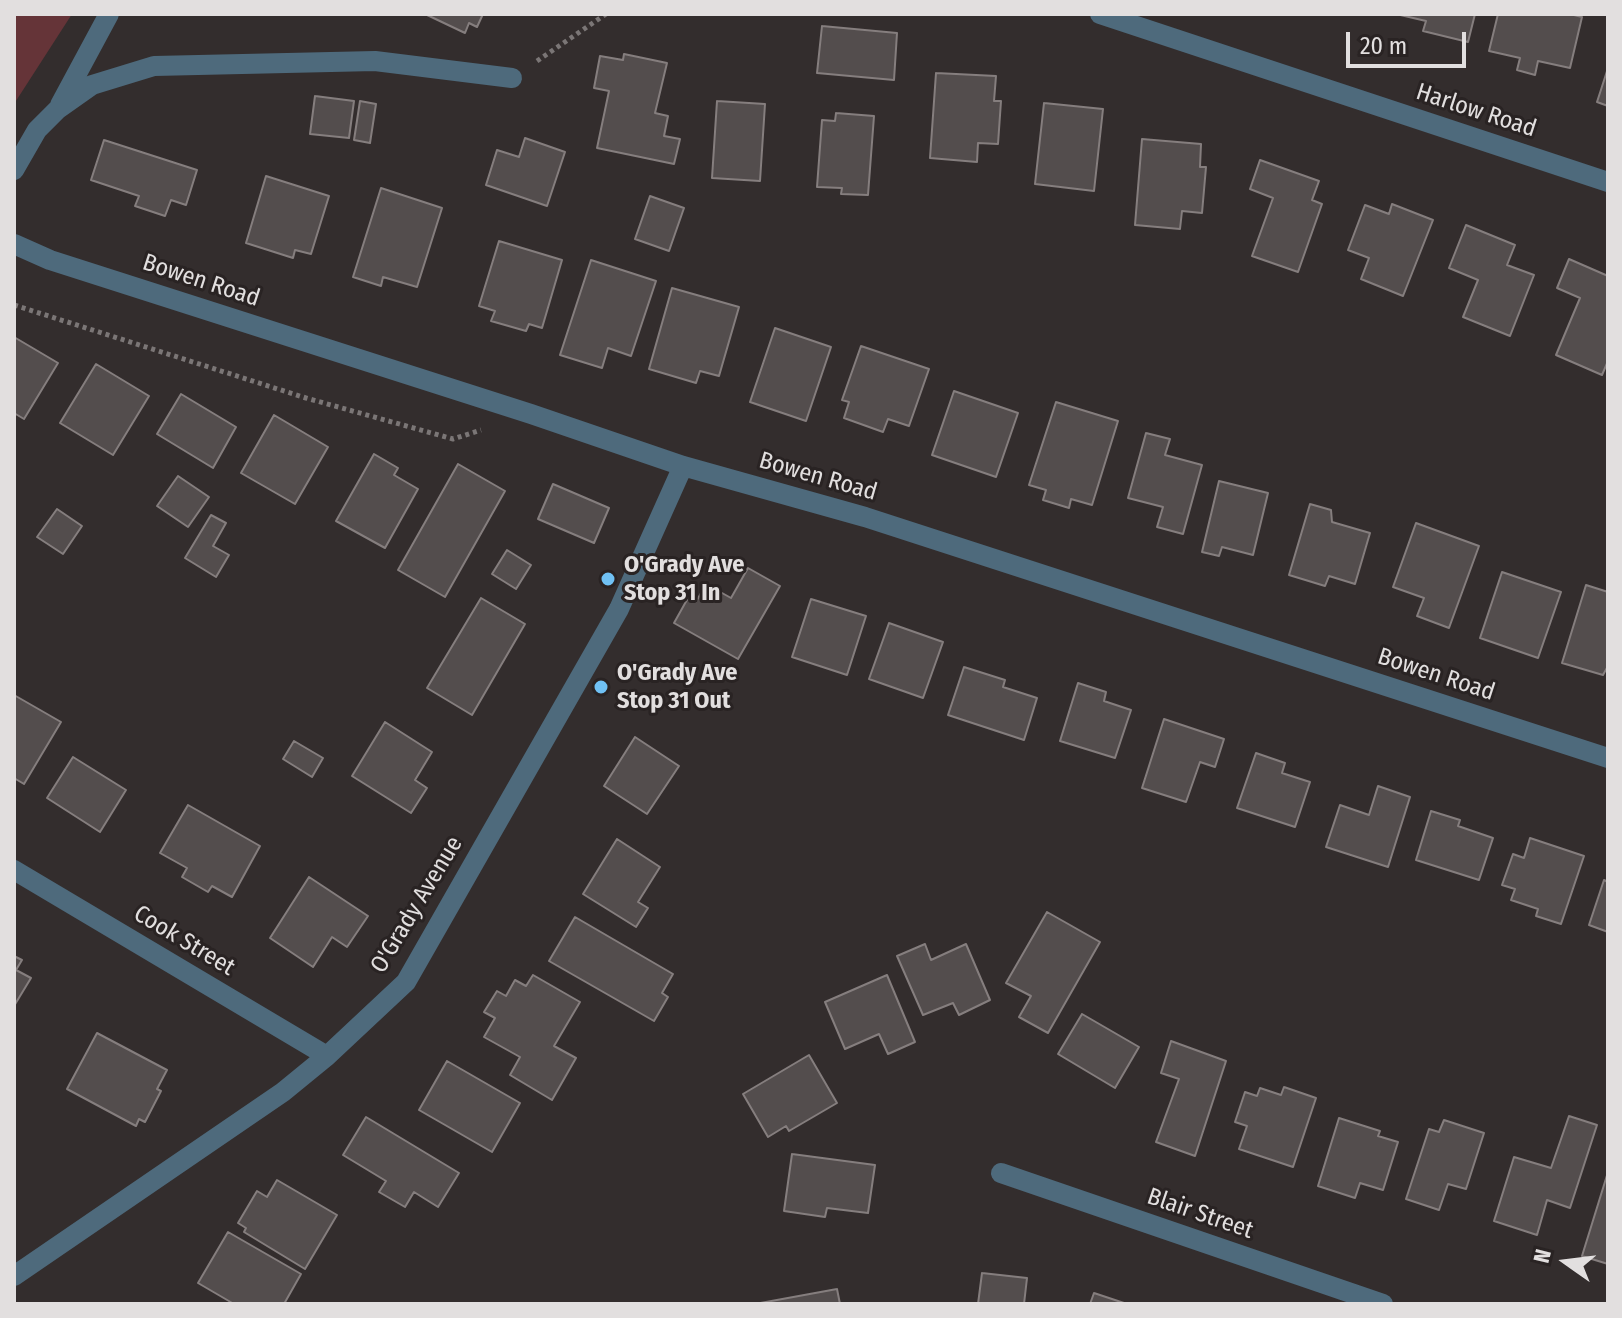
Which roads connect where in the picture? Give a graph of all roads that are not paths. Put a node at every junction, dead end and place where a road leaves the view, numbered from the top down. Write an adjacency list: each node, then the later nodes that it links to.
1 (109, 14): 4 (street)
2 (1100, 14): 6 (street, Harlow Road)
3 (512, 78): 4 (street)
4 (58, 109): 5 (street)
5 (14, 170)
6 (1608, 182)
7 (14, 244): 8 (street, Bowen Road)
8 (683, 466): 9 (street, Bowen Road); 11 (street, O'Grady Avenue)
9 (1608, 758)
10 (14, 870): 11 (street, Cook Street)
11 (327, 1056): 13 (street, O'Grady Avenue)
12 (1001, 1173): 14 (street, Blair Street)
13 (14, 1276)
14 (1383, 1304)

